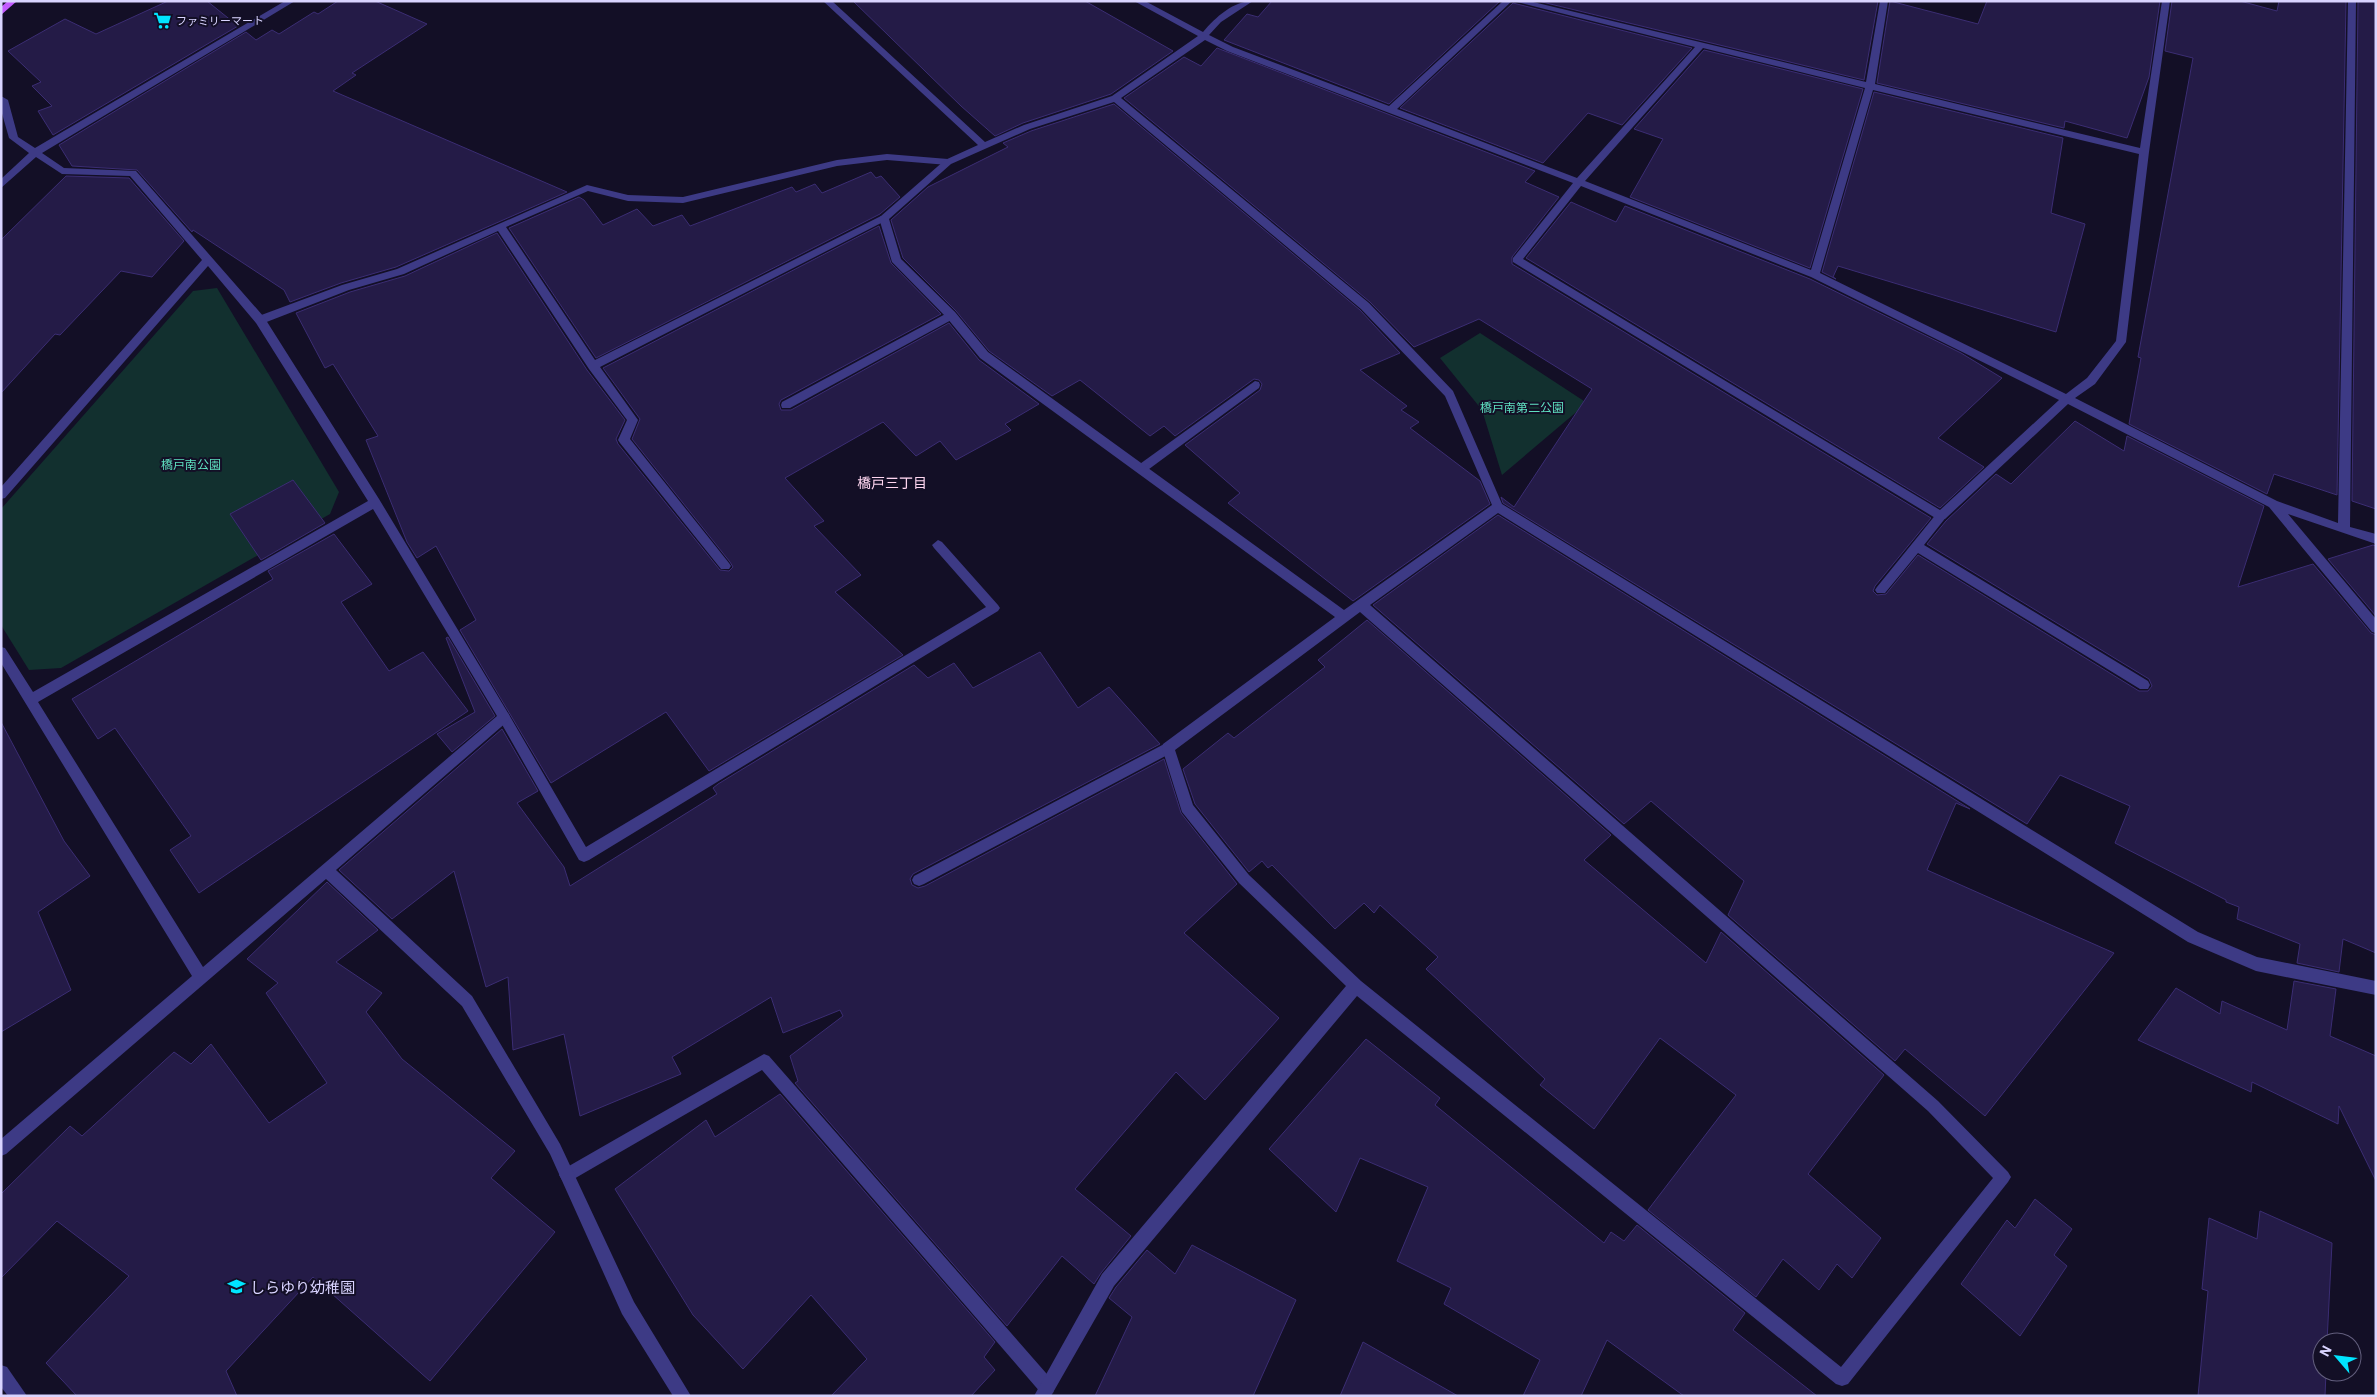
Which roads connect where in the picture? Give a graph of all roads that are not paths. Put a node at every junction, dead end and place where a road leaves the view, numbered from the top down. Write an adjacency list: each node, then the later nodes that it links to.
1 (13, 1): 11 (main road)
2 (291, 1): 19 (street)
3 (827, 1): 18 (street)
4 (1138, 1): 12 (street)
5 (1249, 1): 12 (street)
6 (1508, 1): 17 (street)
7 (1517, 1): 13 (street)
8 (1884, 1): 14 (street)
9 (2166, 1): 20 (street)
10 (2352, 1): 40 (street)
11 (1, 12)
12 (1204, 36): 15 (street); 17 (street)
13 (1701, 45): 14 (street); 22 (street)
14 (1870, 86): 20 (street); 27 (street)
15 (1115, 98): 18 (street); 38 (street)
16 (1, 99): 19 (street)
17 (1391, 110): 22 (street)
18 (984, 146): 21 (street)
19 (36, 152): 23 (street); 26 (street)
20 (2144, 152): 32 (street)
21 (948, 162): 24 (street); 25 (street)
22 (1579, 182): 27 (street); 39 (street)
23 (1, 185)
24 (884, 218): 28 (street); 30 (street)
25 (500, 226): 29 (street); 30 (street)
26 (208, 259): 29 (street); 35 (street)
27 (1815, 275): 32 (street)
28 (951, 315): 33 (street); 34 (street)
29 (260, 320): 36 (street)
30 (593, 366): 44 (street)
31 (1255, 385): 34 (street)
32 (2067, 399): 37 (street); 39 (street)
33 (786, 405)
34 (1141, 469): 47 (street)
35 (1, 495)
36 (375, 502): 51 (street); 52 (street)
37 (2273, 504): 40 (street); 48 (street)
38 (1498, 507): 46 (street); 58 (street)
39 (1941, 516): 43 (street)
40 (2344, 530): 41 (street)
41 (2376, 539)
42 (938, 545): 52 (street)
43 (1917, 547): 45 (street); 50 (street)
44 (725, 566)
45 (1881, 590)
46 (1361, 605): 47 (street); 57 (street)
47 (1344, 617): 53 (street)
48 (2376, 628)
49 (1, 652): 51 (street)
50 (2144, 685)
51 (30, 700): 56 (street)
52 (504, 717): 54 (street)
53 (1168, 748): 55 (street); 57 (street)
54 (326, 870): 56 (street); 60 (street)
55 (919, 880)
56 (201, 977): 59 (street)
57 (1356, 986): 62 (street)
58 (2376, 988)
59 (1, 1149)
60 (567, 1175): 62 (street); 64 (street)
61 (1, 1373): 63 (street)
62 (1044, 1391)
63 (20, 1396)
64 (683, 1396)

